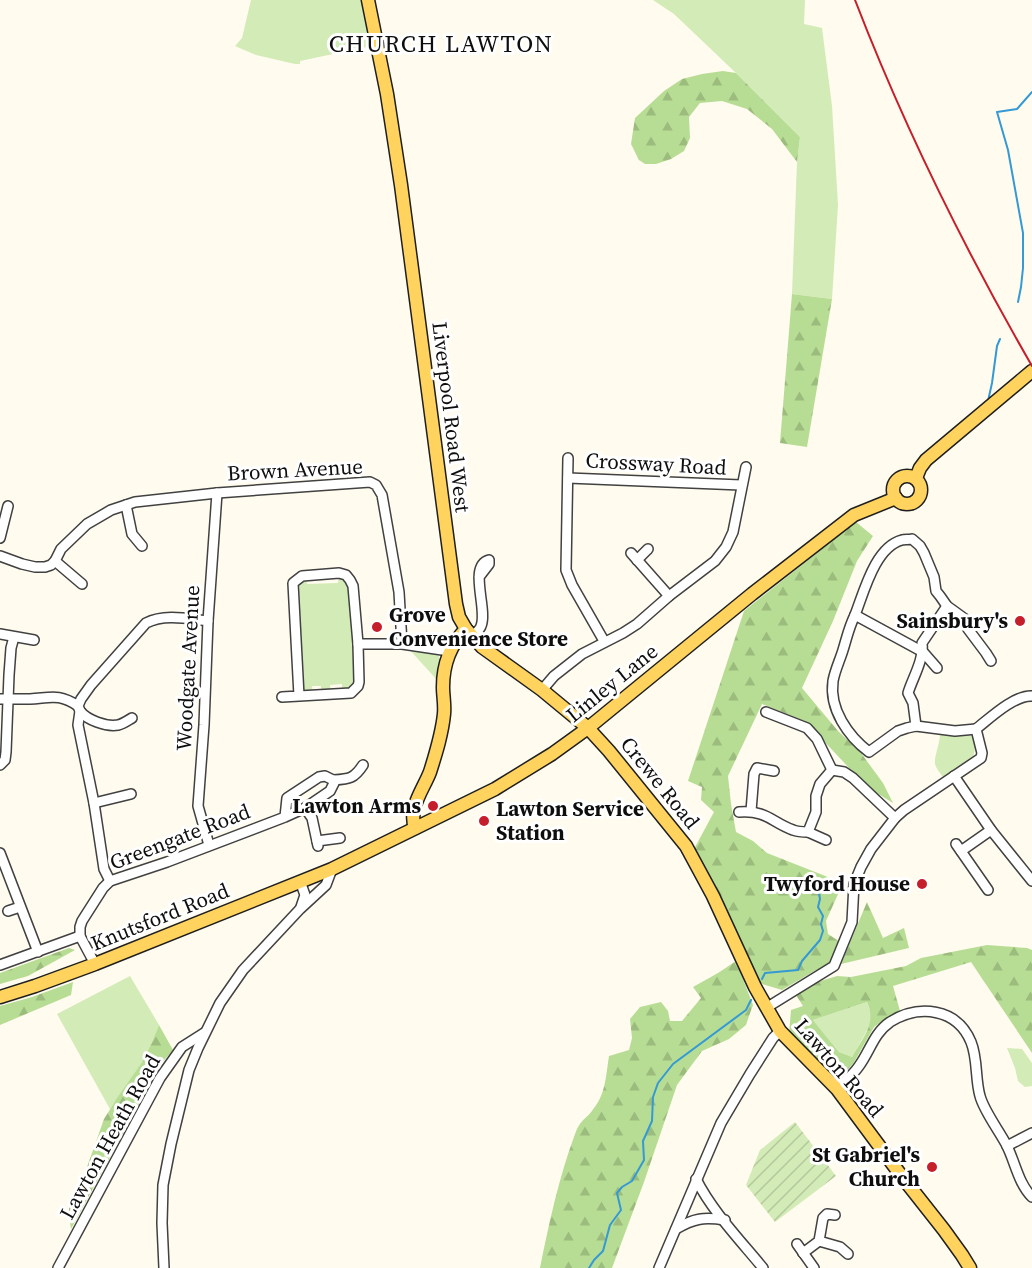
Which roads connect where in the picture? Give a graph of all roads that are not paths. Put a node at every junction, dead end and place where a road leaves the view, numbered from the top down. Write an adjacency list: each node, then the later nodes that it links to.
1 (368, 0): 23 (main road, Liverpool Road West)
2 (1032, 371): 6 (main road)
3 (568, 458): 5 (street)
4 (746, 466): 7 (street)
5 (568, 478): 7 (street, Crossway Road); 27 (street)
6 (916, 478): 9 (main road); 9 (main road)
7 (741, 485): 19 (street)
8 (217, 492): 10 (street, Brown Avenue); 22 (street, Woodgate Avenue); 29 (street, Brown Avenue)
9 (896, 498): 43 (main road, Linley Lane)
10 (126, 505): 13 (street); 16 (street, Brown Avenue)
11 (8, 506): 12 (street)
12 (0, 538)
13 (142, 546)
14 (648, 549): 19 (street)
15 (0, 556): 16 (street)
16 (54, 561): 18 (street)
17 (479, 577): 23 (street)
18 (82, 584)
19 (669, 596): 27 (street)
20 (948, 606): 21 (street); 31 (street); 32 (street)
21 (855, 615): 31 (street); 42 (street)
22 (208, 621): 39 (street); 63 (street, Woodgate Avenue)
23 (469, 632): 30 (main road); 34 (main road, Crewe Road)
24 (0, 634): 25 (street)
25 (14, 637): 26 (street); 38 (street)
26 (34, 640)
27 (604, 641): 34 (street)
28 (358, 644): 29 (street); 35 (street); 35 (street)
29 (402, 644): 30 (street)
30 (449, 651): 58 (main road)
31 (923, 652): 33 (street); 42 (street)
32 (991, 661)
33 (937, 668)
34 (542, 690): 43 (main road, Crewe Road)
35 (299, 696): 37 (street)
36 (1032, 696): 44 (street)
37 (282, 697)
38 (4, 699): 39 (street); 45 (street)
39 (79, 708): 41 (street); 52 (street)
40 (766, 712): 47 (street)
41 (132, 718)
42 (916, 726): 44 (street)
43 (588, 729): 58 (main road, Linley Lane); 78 (main road, Crewe Road)
44 (976, 729): 49 (street)
45 (0, 765)
46 (363, 765): 50 (street, Greengate Road)
47 (832, 770): 57 (street); 60 (street)
48 (774, 771): 54 (street)
49 (954, 776): 57 (street); 59 (street)
50 (333, 780): 53 (street, Greengate Road); 56 (street, Greengate Road)
51 (131, 794): 52 (street)
52 (94, 803): 66 (street)
53 (305, 808): 56 (street, Greengate Road); 61 (street)
54 (751, 811): 55 (street); 60 (street)
55 (739, 812)
56 (285, 817): 63 (street, Greengate Road)
57 (895, 818): 78 (street)
58 (415, 828): 65 (main road, Linley Lane)
59 (991, 830): 68 (street); 69 (street)
60 (807, 832): 62 (street)
61 (340, 838)
62 (826, 840)
63 (209, 845): 66 (street, Greengate Road)
64 (0, 853): 70 (street)
65 (332, 868): 67 (main road, Knutsford Road); 71 (street)
66 (110, 881): 73 (street, Greengate Road)
67 (300, 881): 71 (street); 75 (main road, Knutsford Road)
68 (1032, 881)
69 (988, 891)
70 (20, 907): 72 (street); 74 (street)
71 (300, 909): 80 (street)
72 (8, 911)
73 (80, 936): 74 (street); 75 (street)
74 (38, 952): 76 (street)
75 (95, 964): 77 (main road, Knutsford Road)
76 (0, 965)
77 (0, 997)
78 (766, 1008): 79 (main road, Lawton Road)
79 (780, 1031): 83 (main road, Lawton Road); 86 (street)
80 (204, 1033): 81 (street, Lawton Heath Road); 82 (street)
81 (171, 1061): 82 (street); 95 (street, Lawton Heath Road)
82 (189, 1070): 96 (street)
83 (837, 1089): 85 (street); 100 (main road, Lawton Road)
84 (1032, 1133): 85 (street)
85 (1007, 1146): 87 (street)
86 (696, 1179): 89 (street); 90 (street)
87 (1032, 1197)
88 (835, 1215): 91 (street)
89 (725, 1220): 90 (street); 98 (street)
90 (676, 1229): 97 (street)
91 (819, 1241): 93 (street); 94 (street)
92 (797, 1244): 93 (street)
93 (803, 1253): 99 (street)
94 (848, 1254)
95 (58, 1268)
96 (164, 1268)
97 (659, 1268)
98 (763, 1268)
99 (814, 1268)
100 (970, 1268)

